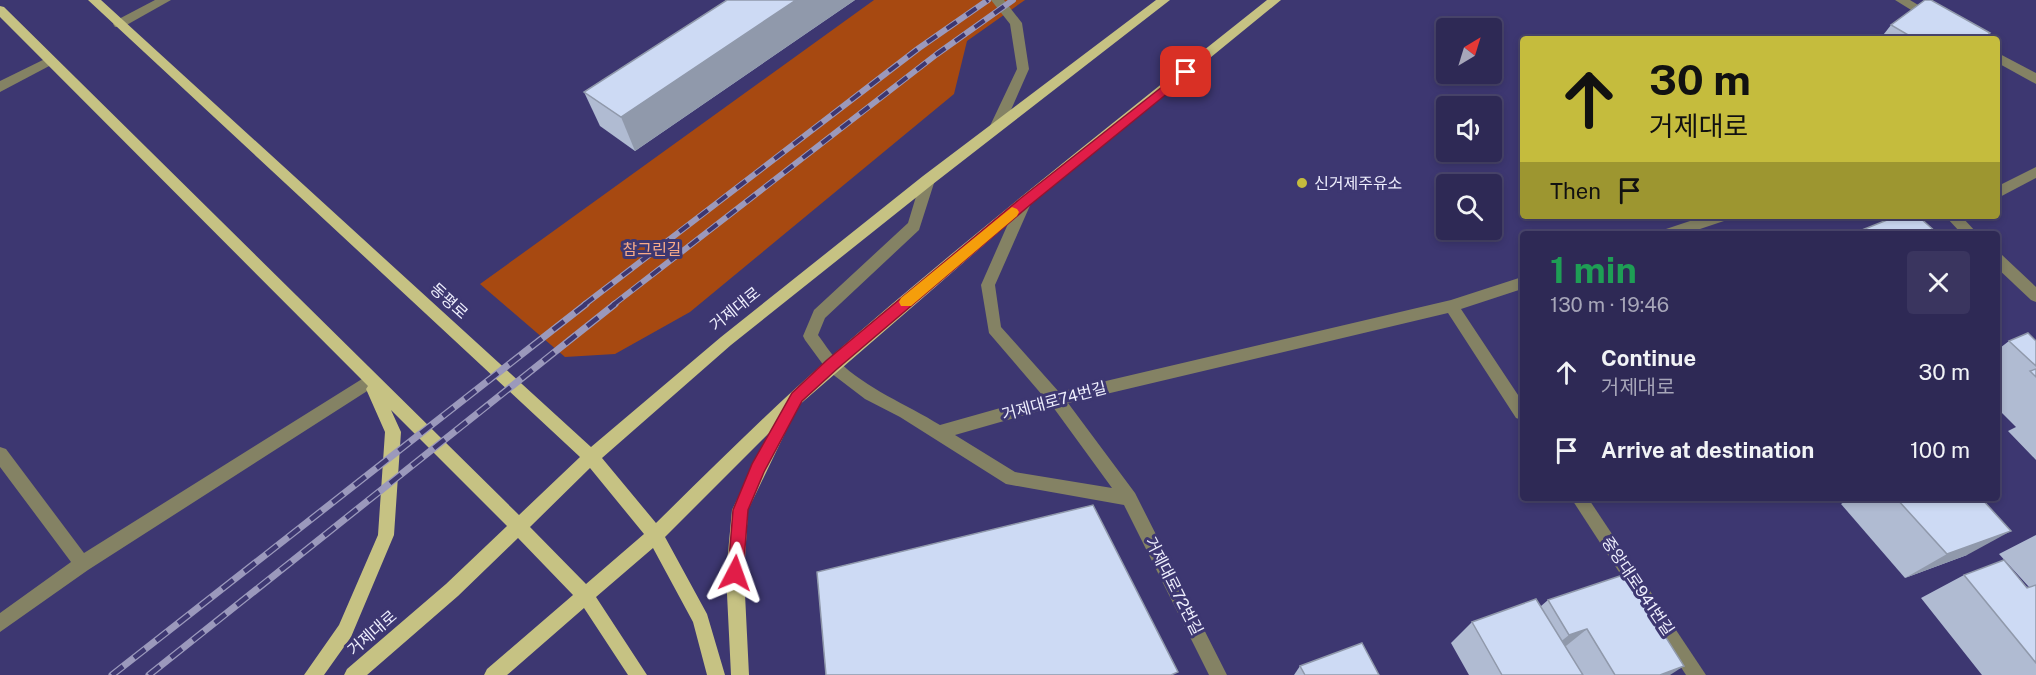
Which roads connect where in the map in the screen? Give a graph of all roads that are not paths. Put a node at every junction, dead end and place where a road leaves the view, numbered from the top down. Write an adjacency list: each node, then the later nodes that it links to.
1 (94, 0): 8 (main road, 동평로)
2 (165, 0): 8 (street)
3 (997, 0): 14 (street)
4 (1164, 0): 14 (main road, 거제대로)
5 (1275, 0): 18 (main road)
6 (1901, 0): 9 (street)
7 (0, 10): 11 (main road)
8 (119, 24): 34 (main road, 동평로)
9 (1963, 36)
10 (2000, 58): 12 (street)
11 (49, 61): 13 (street); 28 (main road)
12 (2036, 79)
13 (0, 87)
14 (996, 128): 16 (main road, 거제대로)
15 (2036, 172): 17 (street)
16 (928, 180): 27 (street); 34 (main road, 거제대로)
17 (2000, 192)
18 (1025, 201): 27 (main road); 30 (street, 거제대로72번길)
19 (1713, 219): 21 (street)
20 (1957, 219): 22 (street)
21 (1677, 231)
22 (1968, 231)
23 (2000, 262): 25 (street)
24 (1520, 284): 26 (street, 거제대로74번길)
25 (2036, 296)
26 (1451, 306): 30 (street, 거제대로74번길); 31 (street)
27 (832, 365): 29 (main road); 32 (street)
28 (370, 381): 37 (main road); 39 (street); 42 (main road)
29 (797, 397): 38 (main road); 47 (main road)
30 (1056, 399): 32 (street, 거제대로74번길); 35 (street, 거제대로72번길)
31 (1520, 410)
32 (936, 433): 35 (street)
33 (0, 454): 39 (street)
34 (591, 457): 37 (main road, 거제대로); 38 (main road, 동평로)
35 (1129, 498): 48 (street, 거제대로72번길)
36 (1581, 501): 49 (street, 중앙대로941번길)
37 (519, 526): 40 (main road); 43 (main road, 거제대로)
38 (655, 535): 40 (main road); 46 (main road, 동평로)
39 (82, 564): 41 (street)
40 (585, 596): 44 (main road); 45 (main road)
41 (0, 623)
42 (313, 675)
43 (353, 675)
44 (493, 675)
45 (638, 675)
46 (717, 675)
47 (740, 675)
48 (1218, 675)
49 (1697, 675)

